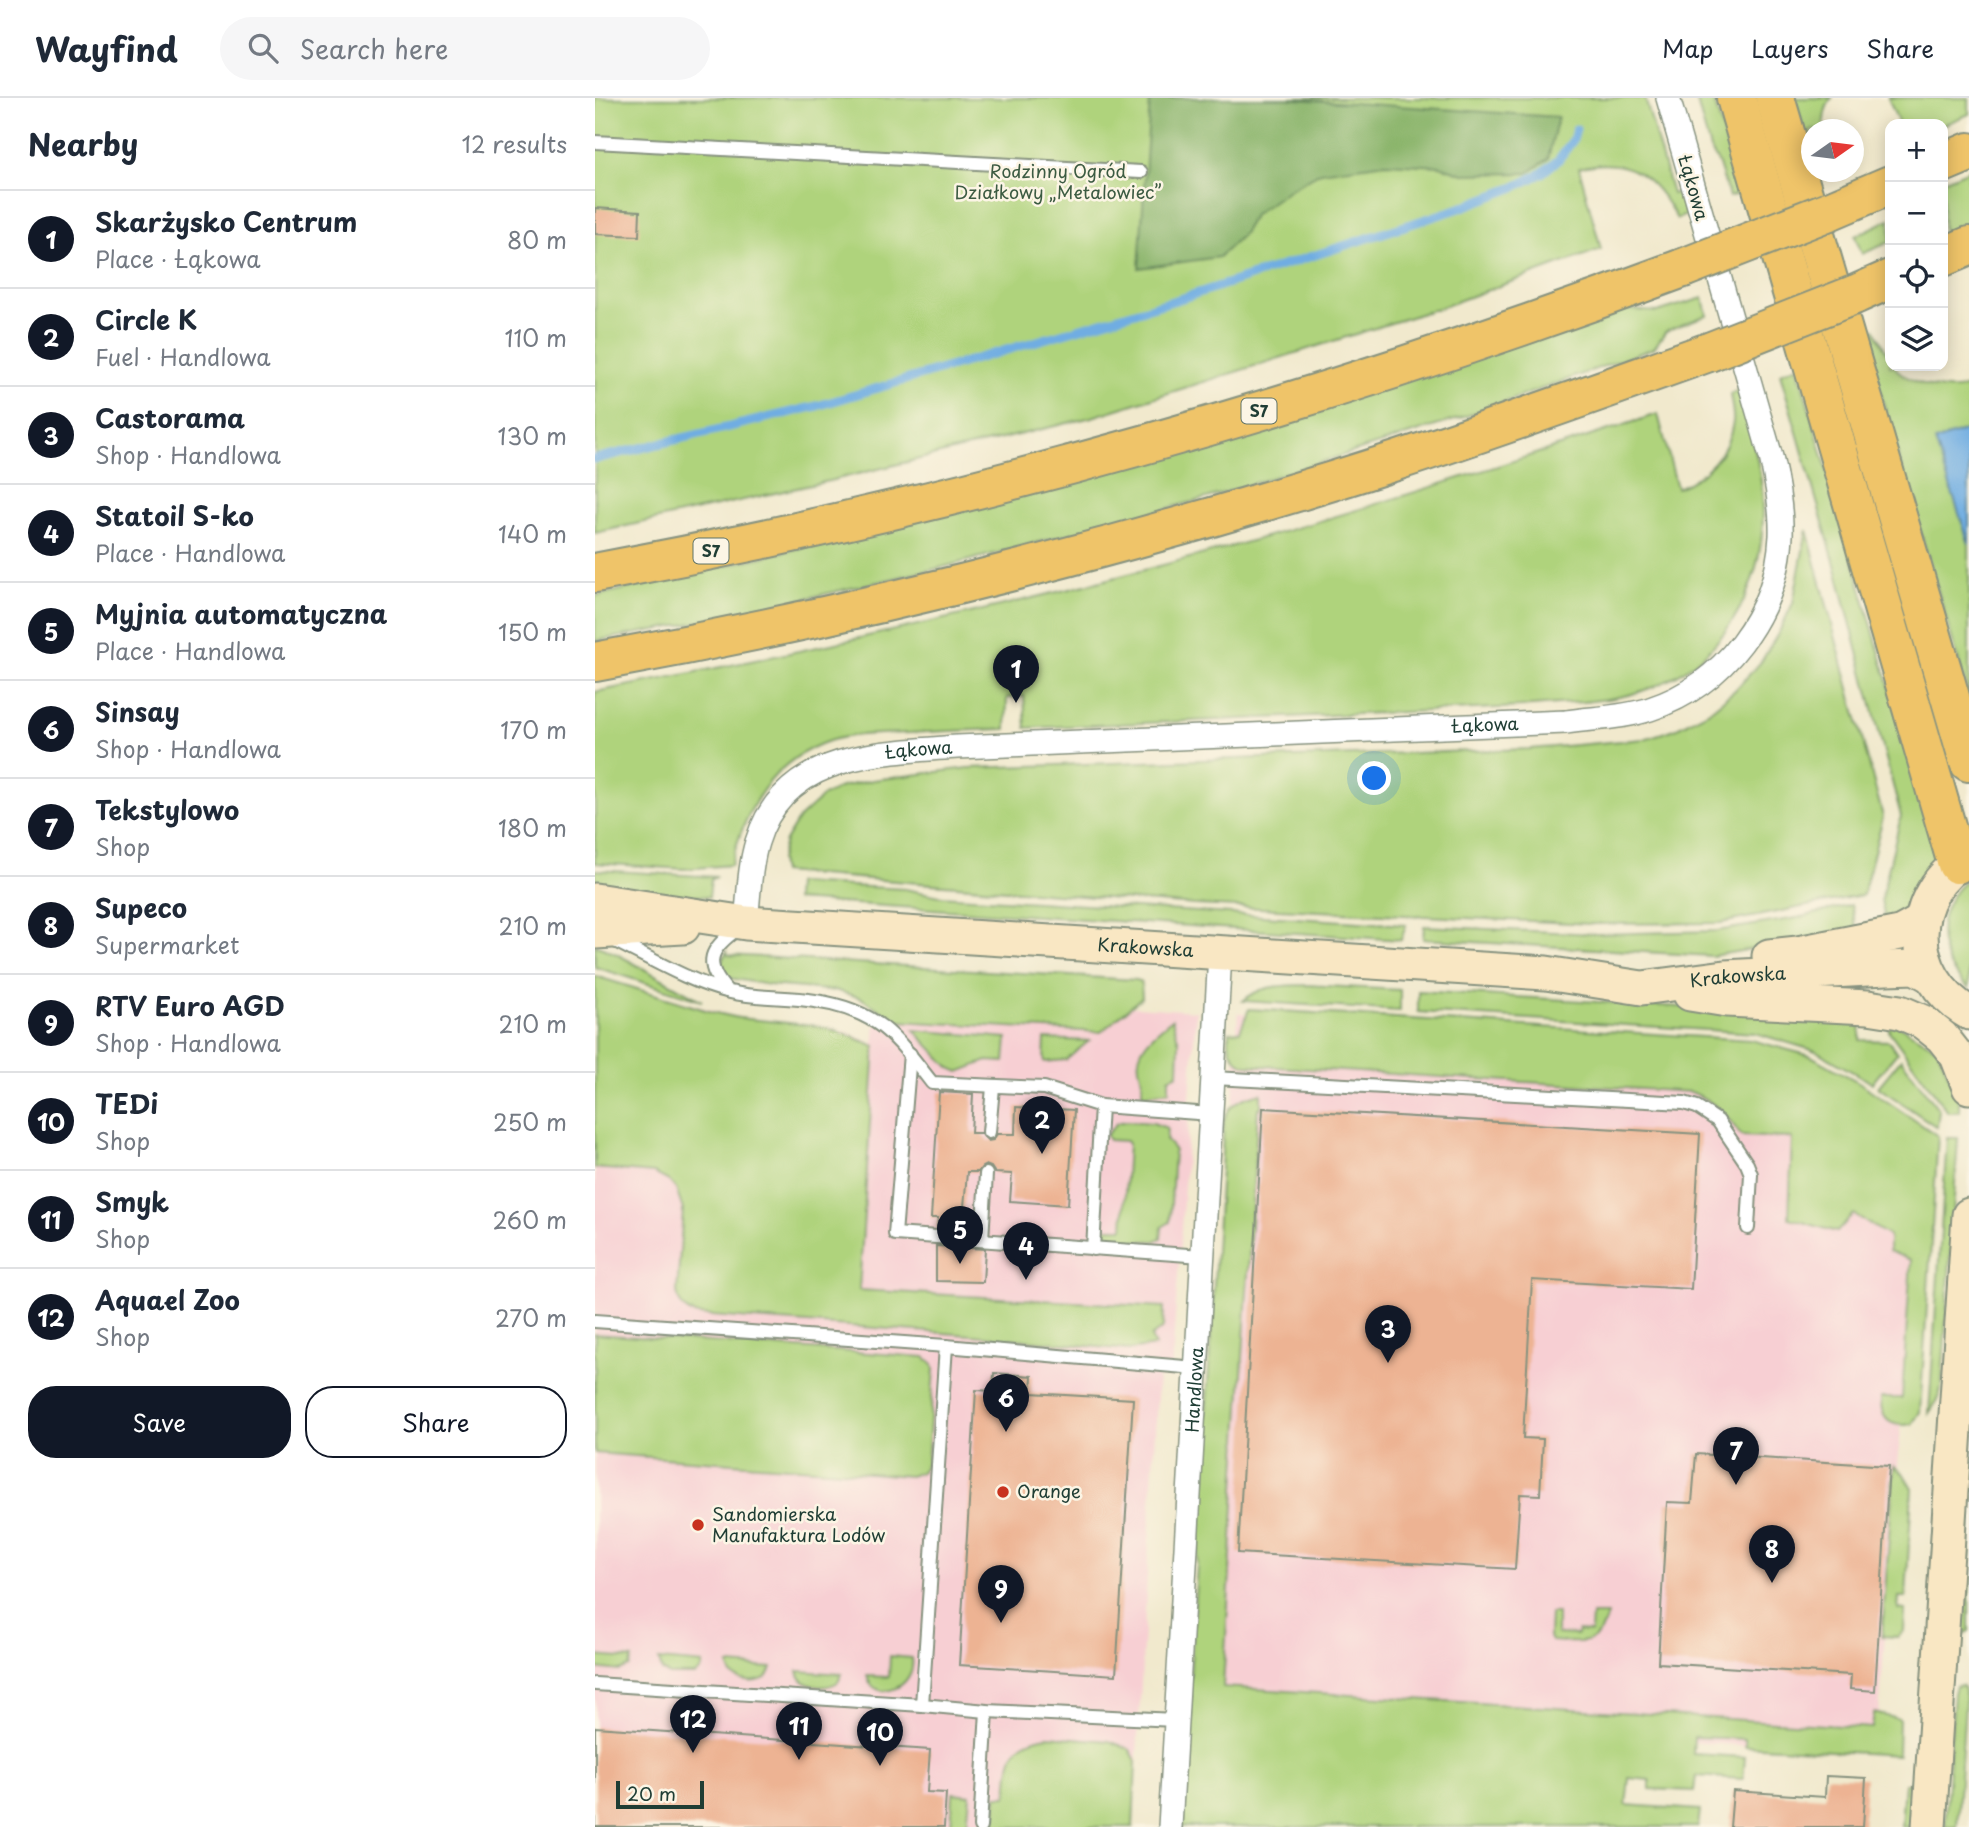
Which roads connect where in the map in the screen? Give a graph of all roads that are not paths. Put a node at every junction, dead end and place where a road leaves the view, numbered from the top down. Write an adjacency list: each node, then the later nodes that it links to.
1 (1668, 98): 18 (street, Łąkowa)
2 (1736, 98): 15 (highway)
3 (1775, 98): 14 (highway)
4 (595, 142): 7 (lane)
5 (1969, 152): 6 (highway)
6 (1948, 161)
7 (1140, 172)
8 (1885, 187): 12 (highway, S7, bridge)
9 (1969, 246): 10 (highway)
10 (1948, 255)
11 (1885, 281): 13 (highway, bridge)
12 (595, 573)
13 (595, 662)
14 (1969, 762)
15 (1963, 860): 16 (street)
16 (1922, 921): 20 (street, Krakowska); 21 (street)
17 (596, 922): 18 (street, Krakowska); 23 (lane)
18 (746, 923): 19 (street, Krakowska); 23 (lane)
19 (1220, 954): 20 (street, Krakowska); 26 (street, Handlowa)
20 (1546, 973): 22 (street, Krakowska)
21 (1931, 975): 22 (street, Krakowska); 24 (street)
22 (1642, 988): 28 (street)
23 (727, 992): 25 (lane)
24 (1969, 1013)
25 (909, 1054): 27 (lane); 35 (lane)
26 (1213, 1078): 30 (street, Handlowa); 34 (lane)
27 (993, 1087): 29 (lane); 31 (lane)
28 (1969, 1087)
29 (1101, 1106): 30 (lane); 36 (lane)
30 (1211, 1114): 37 (street, Handlowa)
31 (989, 1132)
32 (986, 1174): 35 (lane)
33 (1969, 1215): 41 (street)
34 (1748, 1228)
35 (982, 1239): 36 (lane)
36 (1093, 1249): 37 (lane)
37 (1202, 1256): 40 (street, Handlowa)
38 (595, 1321): 39 (lane)
39 (946, 1346): 40 (lane); 43 (lane)
40 (1196, 1368): 45 (street, Handlowa)
41 (1962, 1442): 48 (street)
42 (595, 1684): 43 (lane)
43 (922, 1705): 44 (lane)
44 (987, 1711): 45 (lane); 46 (lane)
45 (1175, 1720): 47 (street, Handlowa)
46 (980, 1827)
47 (1170, 1827)
48 (1929, 1827)

